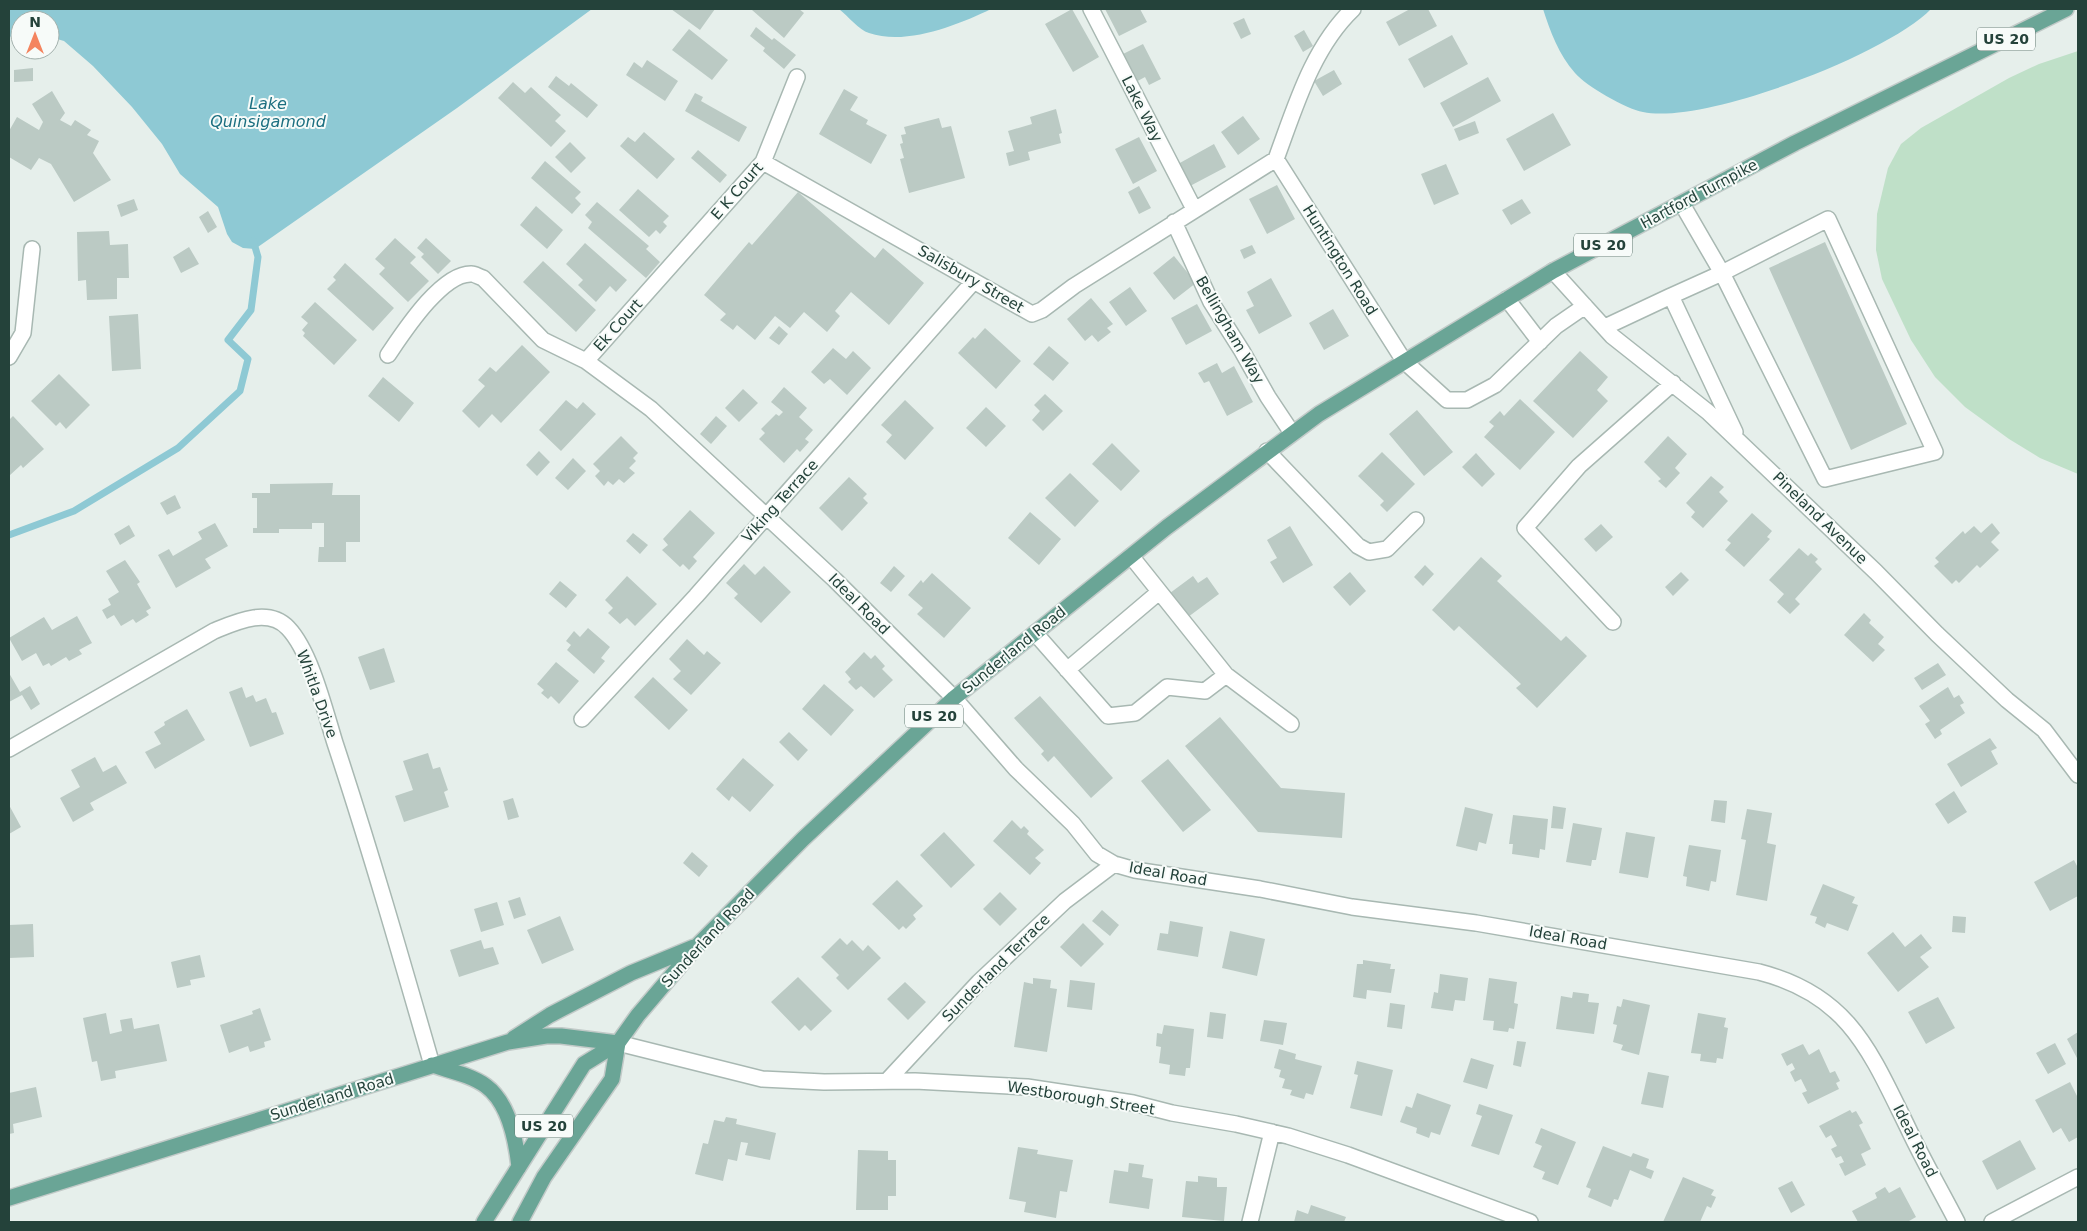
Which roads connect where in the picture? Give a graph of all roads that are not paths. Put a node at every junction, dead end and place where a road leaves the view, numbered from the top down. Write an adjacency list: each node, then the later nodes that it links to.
1 (1090, 9): 8 (street, Lake Way)
2 (1352, 9): 5 (street)
3 (2066, 9): 7 (main road, Hartford Turnpike / US 20)
4 (797, 77): 6 (street, E K Court)
5 (1276, 159): 8 (street, Salisbury Street); 23 (street, Huntington Road)
6 (763, 162): 13 (street, Salisbury Street); 14 (street, E K Court)
7 (1682, 204): 11 (main road, Hartford Turnpike / US 20); 12 (street)
8 (1194, 210): 9 (street, Salisbury Street)
9 (1174, 222): 13 (street, Salisbury Street); 25 (street, Bellingham Way)
10 (32, 249): 21 (street)
11 (1553, 271): 16 (main road, Hartford Turnpike / US 20); 17 (street, Pineland Avenue)
12 (1722, 272): 12 (street); 15 (street)
13 (974, 281): 28 (street, Viking Terrace)
14 (651, 289): 22 (street, Ek Court)
15 (1670, 296): 18 (street); 26 (street)
16 (1507, 299): 19 (street); 23 (main road, Hartford Turnpike / US 20)
17 (1585, 306): 18 (street, Pineland Avenue); 19 (street, Huntington Road)
18 (1605, 327): 24 (street, Pineland Avenue)
19 (1540, 342): 23 (street, Huntington Road)
20 (388, 355): 22 (street, Ideal Road)
21 (9, 357)
22 (586, 362): 28 (street, Ideal Road)
23 (1404, 362): 25 (main road, Hartford Turnpike / US 20)
24 (1673, 383): 26 (street, Pineland Avenue); 32 (street)
25 (1292, 433): 27 (main road, Sunderland Road / US 20)
26 (1739, 441): 40 (street, Pineland Avenue)
27 (1267, 451): 29 (street); 30 (main road, Sunderland Road / US 20)
28 (766, 517): 36 (street, Ideal Road); 37 (street, Viking Terrace)
29 (1416, 520)
30 (1131, 556): 31 (street); 33 (main road, Sunderland Road / US 20)
31 (1159, 592): 34 (street); 35 (street)
32 (1613, 622)
33 (1035, 633): 34 (street); 36 (main road, Sunderland Road / US 20)
34 (1067, 670): 35 (street)
35 (1226, 675): 38 (street)
36 (954, 698): 41 (street, Ideal Road); 42 (main road, Sunderland Road / US 20)
37 (582, 719)
38 (1291, 724)
39 (9, 749): 45 (street, Whitla Drive)
40 (2078, 775)
41 (1114, 864): 46 (street, Sunderland Terrace); 55 (street, Ideal Road)
42 (696, 947): 43 (main road); 44 (main road, Sunderland Road / US 20)
43 (508, 1042): 44 (main road, Sunderland Road); 45 (main road, Sunderland Road)
44 (618, 1043): 46 (street, Westborough Street); 48 (main road, US 20); 52 (main road, US 20)
45 (432, 1065): 48 (main road); 50 (main road, Sunderland Road)
46 (887, 1081): 47 (street, Westborough Street)
47 (1272, 1132): 53 (street); 54 (street, Westborough Street)
48 (519, 1167): 51 (main road, US 20)
49 (2078, 1177): 56 (street)
50 (9, 1198)
51 (484, 1222)
52 (520, 1222)
53 (1250, 1222)
54 (1530, 1222)
55 (1958, 1222)
56 (1992, 1222)

